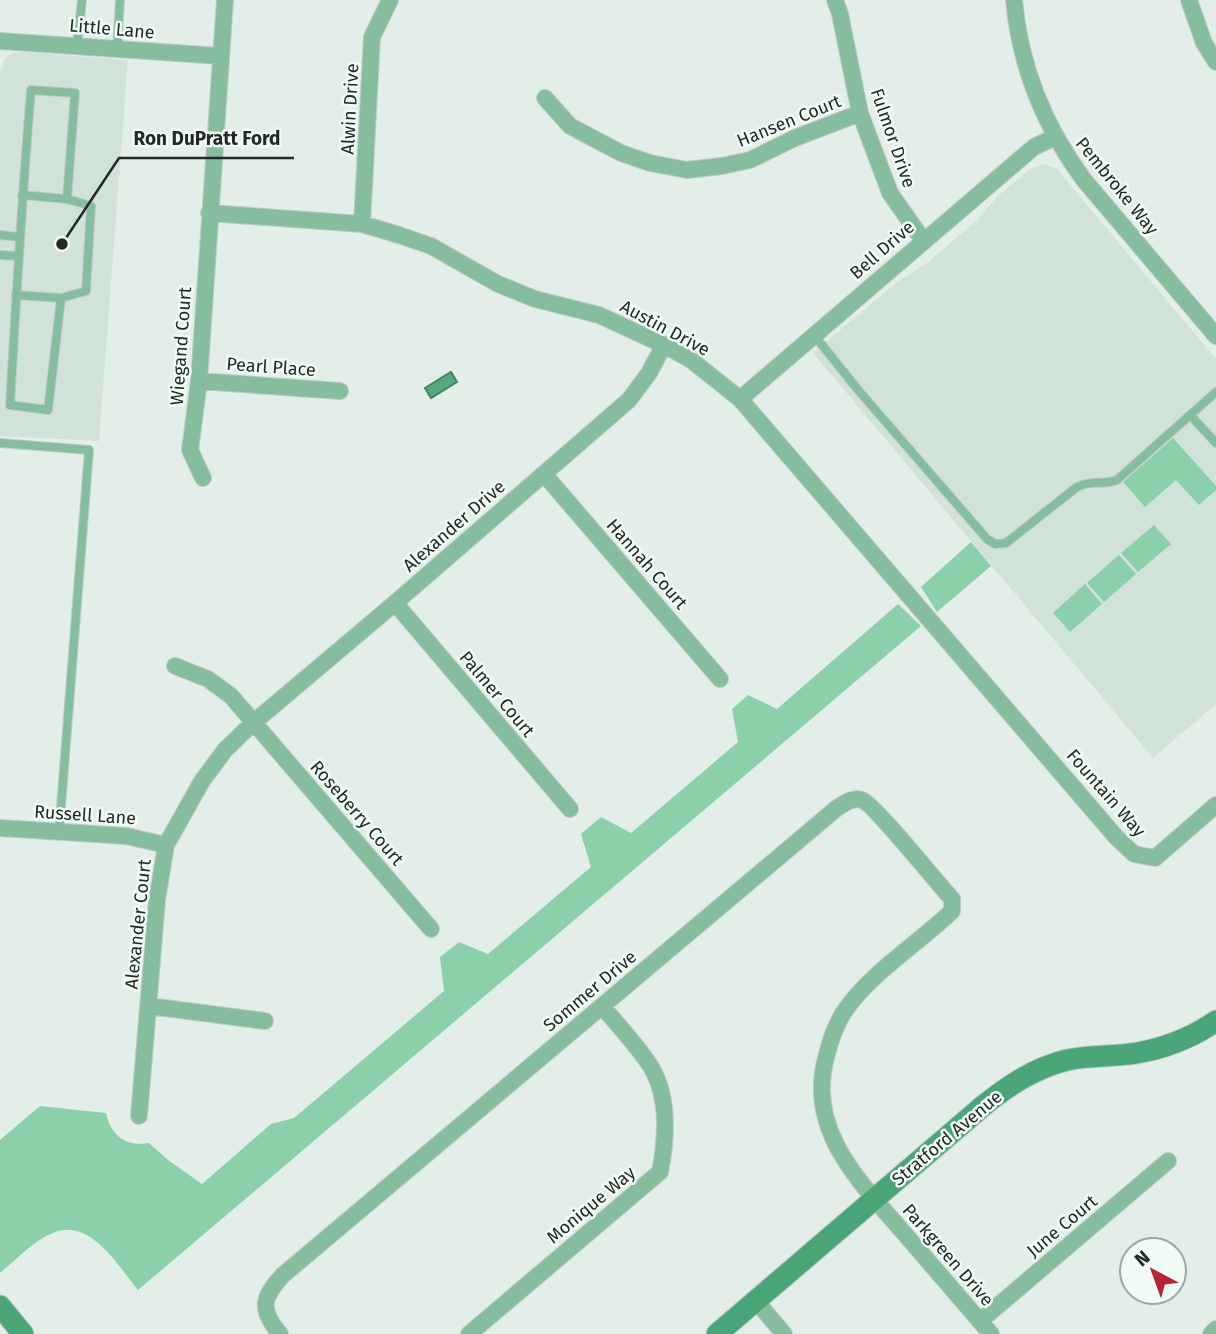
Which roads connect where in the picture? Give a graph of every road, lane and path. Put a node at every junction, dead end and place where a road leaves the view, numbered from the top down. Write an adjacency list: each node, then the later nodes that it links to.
1 (82, 0): 9 (lane)
2 (120, 0): 10 (lane)
3 (225, 0): 11 (street, Wiegand Court)
4 (390, 0): 19 (street, Alwin Drive)
5 (835, 0): 14 (street, Fulmor Drive)
6 (1014, 0): 15 (street, Pembroke Way)
7 (1189, 0): 12 (street)
8 (0, 41): 9 (street, Little Lane)
9 (77, 46): 10 (street, Little Lane)
10 (117, 50): 11 (street, Little Lane)
11 (220, 56): 18 (street, Wiegand Court)
12 (1216, 62)
13 (545, 98): 14 (street, Hansen Court)
14 (860, 113): 22 (street, Fulmor Drive)
15 (1055, 137): 22 (street, Bell Drive); 28 (street, Pembroke Way)
16 (22, 195): 17 (lane); 17 (lane); 21 (lane)
17 (67, 199): 26 (lane)
18 (209, 214): 19 (street, Austin Drive); 30 (street, Wiegand Court)
19 (362, 224): 29 (street, Austin Drive)
20 (0, 235): 21 (lane)
21 (19, 237): 24 (lane)
22 (923, 240): 27 (street, Bell Drive)
23 (0, 255): 24 (lane)
24 (18, 256): 25 (lane)
25 (16, 295): 26 (lane); 26 (lane)
26 (61, 298)
27 (814, 335): 33 (street, Bell Drive); 34 (lane)
28 (1216, 336)
29 (664, 345): 33 (street, Austin Drive); 37 (street, Alexander Drive)
30 (199, 381): 31 (street, Pearl Place); 38 (street, Wiegand Court)
31 (340, 391)
32 (1216, 392): 34 (lane)
33 (740, 399): 42 (street, Austin Drive)
34 (1190, 415): 36 (lane)
35 (0, 443): 47 (lane)
36 (1216, 443)
37 (544, 474): 39 (street, Alexander Drive); 41 (street, Hannah Court)
38 (203, 478)
39 (395, 603): 43 (street, Alexander Drive); 45 (street, Palmer Court)
40 (175, 666): 43 (street, Roseberry Court)
41 (720, 679)
42 (1011, 713): 44 (street, Fountain Way)
43 (253, 723): 48 (street, Alexander Court); 50 (street, Roseberry Court)
44 (1216, 805)
45 (570, 809)
46 (0, 828): 47 (street, Russell Lane)
47 (59, 833): 48 (street, Russell Lane)
48 (166, 845): 51 (street, Alexander Court)
49 (918, 860): 52 (street, Sommer Drive); 57 (street, Parkgreen Drive)
50 (432, 929)
51 (149, 1006): 53 (street); 55 (street, Alexander Court)
52 (602, 1006): 63 (street, Sommer Drive); 64 (street, Monique Way)
53 (265, 1021)
54 (1216, 1021): 57 (street, Stratford Avenue)
55 (139, 1116)
56 (1168, 1161): 60 (street, June Court)
57 (875, 1199): 58 (street, Stratford Avenue); 60 (street, Parkgreen Drive)
58 (756, 1301): 65 (street, Stratford Avenue); 66 (street)
59 (3, 1316): 62 (street)
60 (980, 1321): 67 (street, Parkgreen Drive)
61 (1216, 1329): 68 (street)
62 (23, 1334)
63 (281, 1334)
64 (469, 1334)
65 (717, 1334)
66 (784, 1334)
67 (991, 1334)
68 (1211, 1334)

